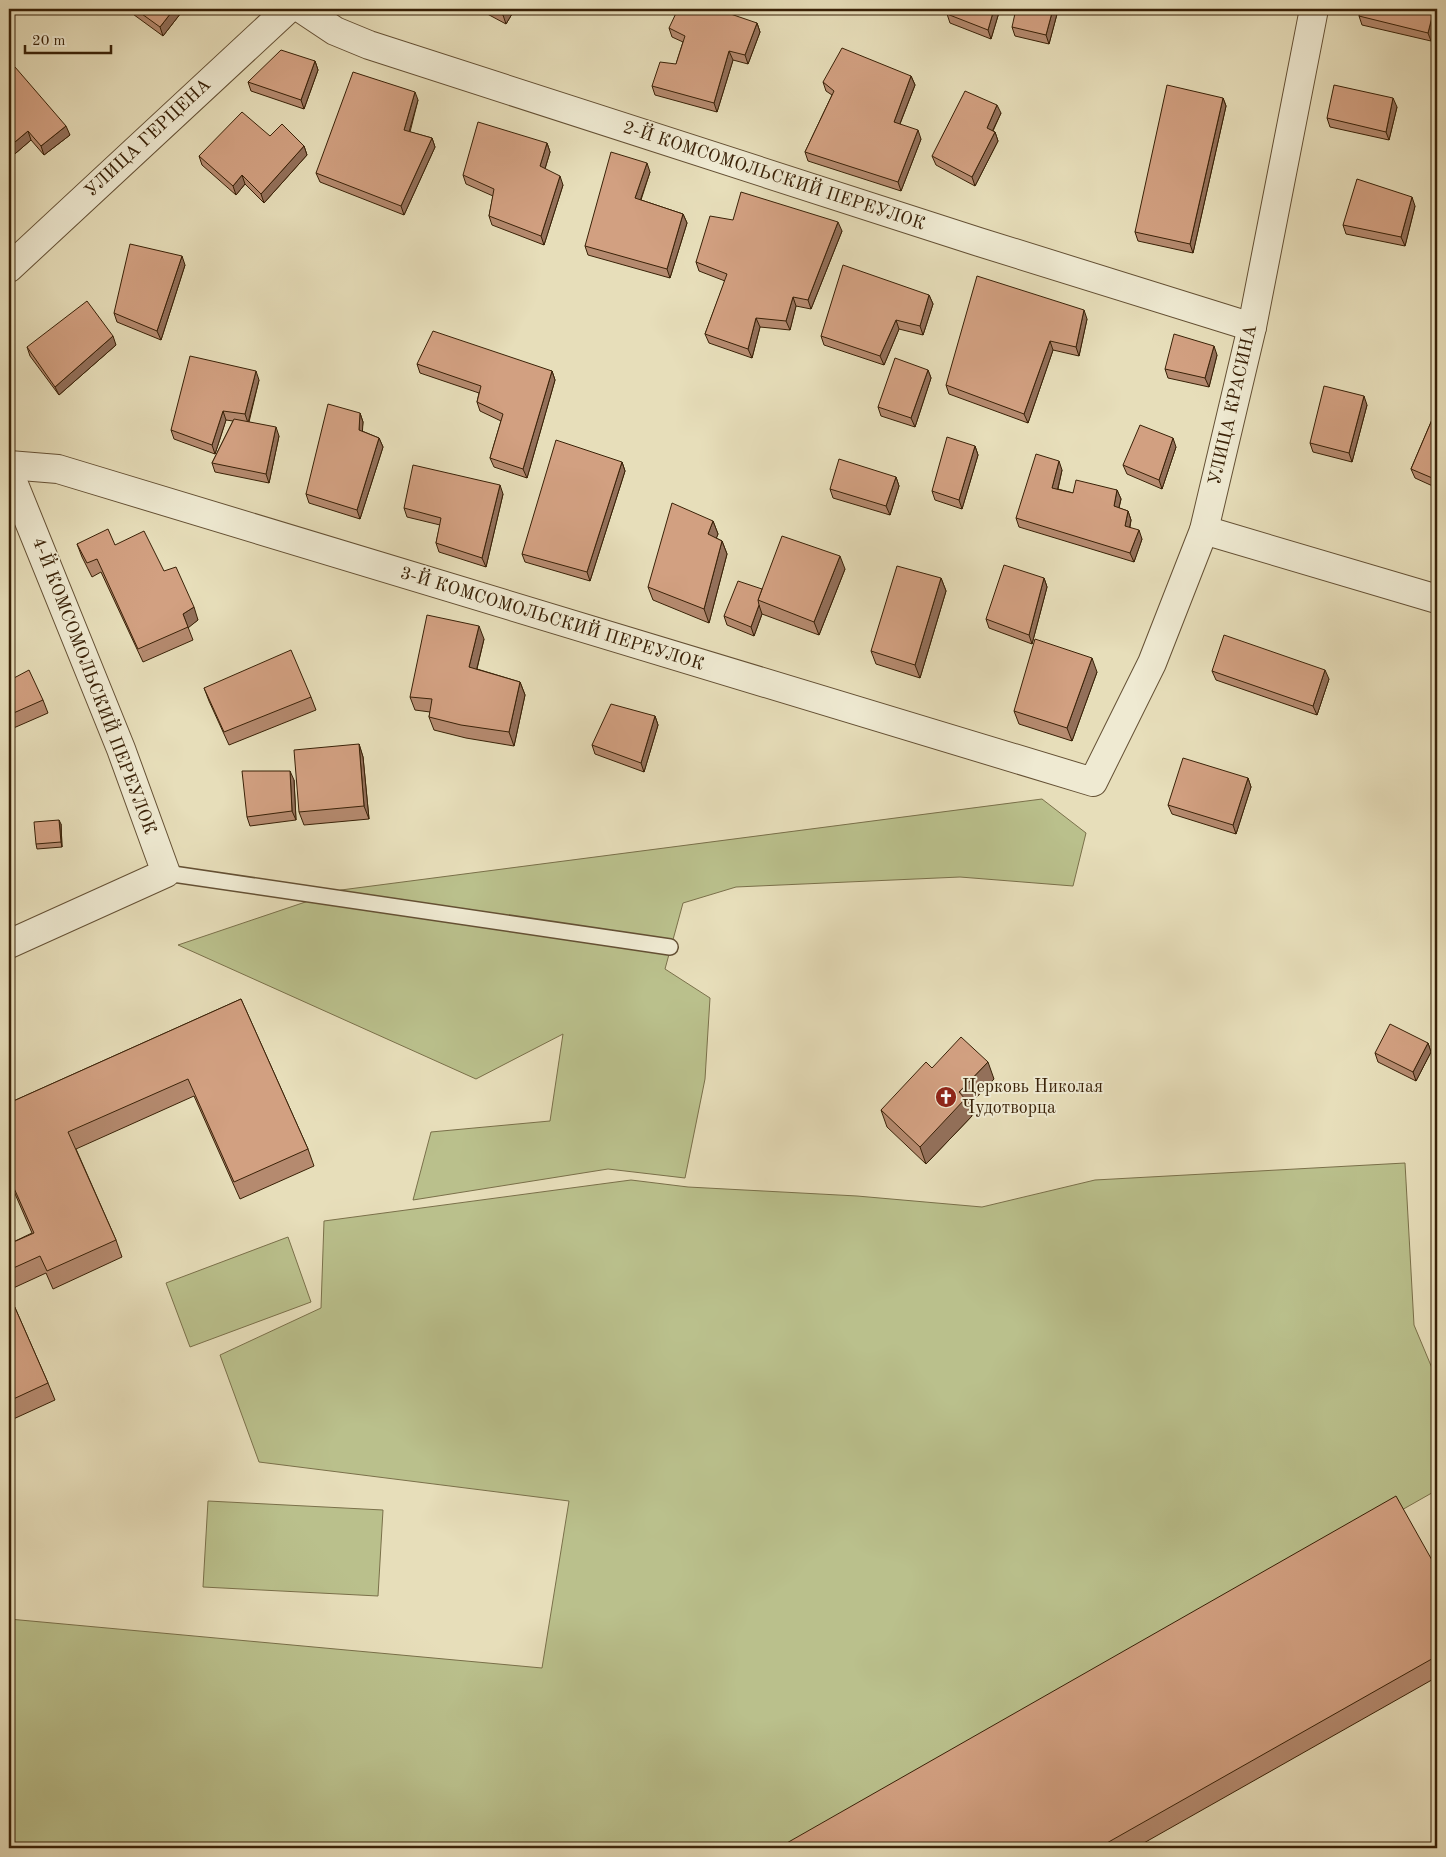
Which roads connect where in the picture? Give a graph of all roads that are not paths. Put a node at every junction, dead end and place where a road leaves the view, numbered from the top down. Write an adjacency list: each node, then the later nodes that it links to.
1 (288, 9): 4 (street, УЛИЦА ГЕРЦЕНА)
2 (302, 9): 5 (street, 2-Й КОМСОМОЛЬСКИЙ ПЕРЕУЛОК)
3 (1314, 9): 5 (street, УЛИЦА КРАСИНА)
4 (9, 268)
5 (1252, 327): 8 (street, УЛИЦА КРАСИНА)
6 (9, 464): 10 (street, 3-Й КОМСОМОЛЬСКИЙ ПЕРЕУЛОК)
7 (9, 472): 11 (street, 4-Й КОМСОМОЛЬСКИЙ ПЕРЕУЛОК)
8 (1204, 530): 9 (street); 10 (street, УЛИЦА КРАСИНА)
9 (1437, 599)
10 (1093, 782)
11 (166, 873): 12 (street); 13 (lane)
12 (9, 944)
13 (670, 947)

